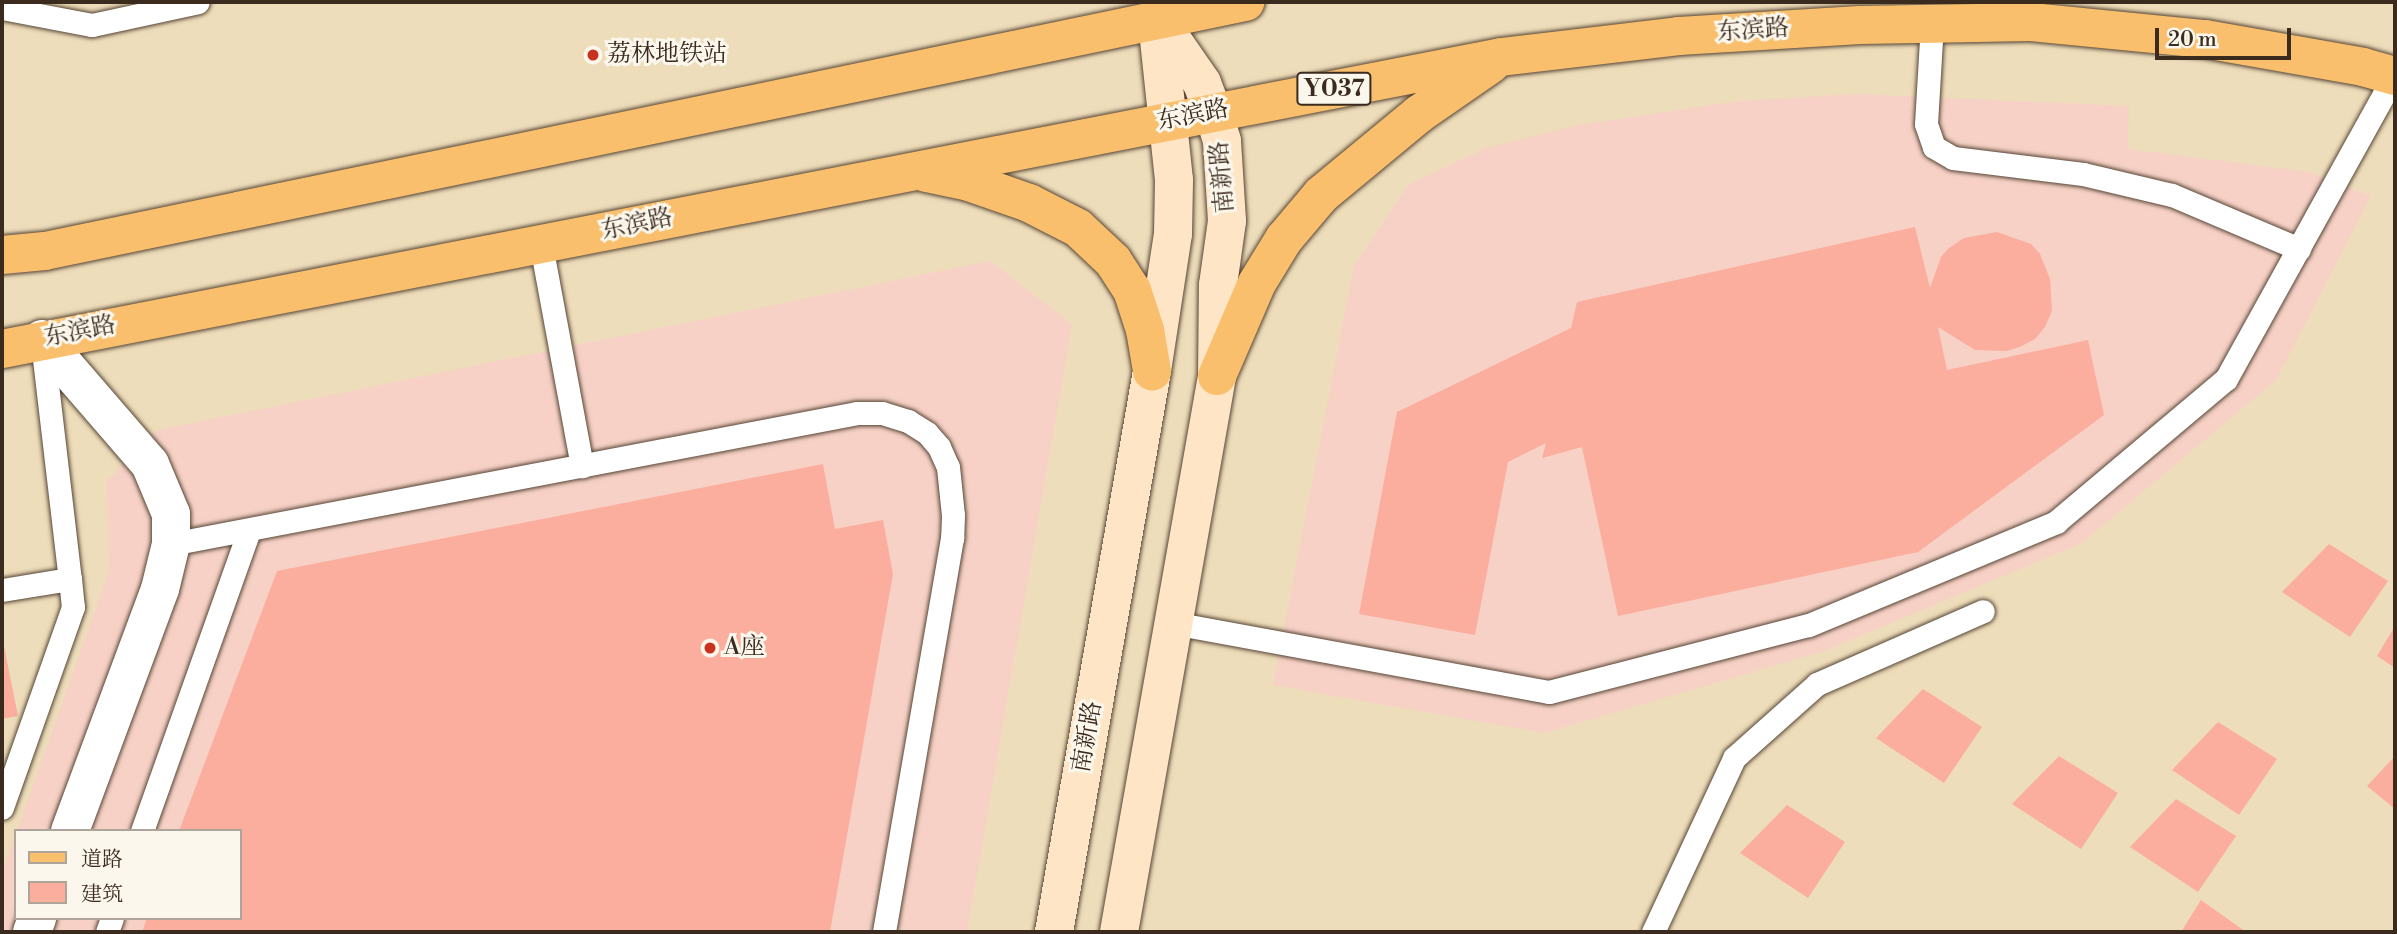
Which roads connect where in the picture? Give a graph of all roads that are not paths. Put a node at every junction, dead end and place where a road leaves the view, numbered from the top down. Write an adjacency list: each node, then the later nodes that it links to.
1 (198, 2): 3 (lane)
2 (1245, 2): 4 (main road)
3 (2, 8)
4 (1152, 10): 8 (main road, 南新路); 9 (main road, 南新路); 13 (main road)
5 (1932, 23): 6 (main road, 东滨路 / Y037); 7 (main road, 东滨路 / Y037); 12 (lane)
6 (1501, 57): 8 (main road, 东滨路 / Y037); 19 (main road)
7 (2394, 76): 12 (lane)
8 (1213, 112): 9 (main road, 东滨路 / Y037); 19 (main road, 南新路)
9 (1167, 121): 10 (main road, 东滨路); 18 (main road, 南新路)
10 (911, 170): 11 (main road, 东滨路); 18 (main road)
11 (541, 245): 16 (main road, 东滨路); 20 (lane)
12 (2299, 248): 26 (lane)
13 (45, 251): 14 (main road); 15 (main road)
14 (2, 255)
15 (2, 262)
16 (42, 339): 17 (main road, 东滨路); 22 (street); 23 (lane)
17 (2, 349)
18 (1152, 371): 31 (main road, 南新路)
19 (1217, 376): 26 (main road, 南新路)
20 (582, 466): 21 (lane); 30 (lane)
21 (249, 530): 22 (lane); 29 (lane)
22 (171, 544): 28 (street)
23 (70, 579): 24 (lane); 27 (lane)
24 (2, 590)
25 (1983, 611): 33 (lane)
26 (1173, 623): 32 (main road, 南新路)
27 (2, 808)
28 (71, 829)
29 (143, 829)
30 (884, 932)
31 (1054, 932)
32 (1119, 932)
33 (1653, 932)

